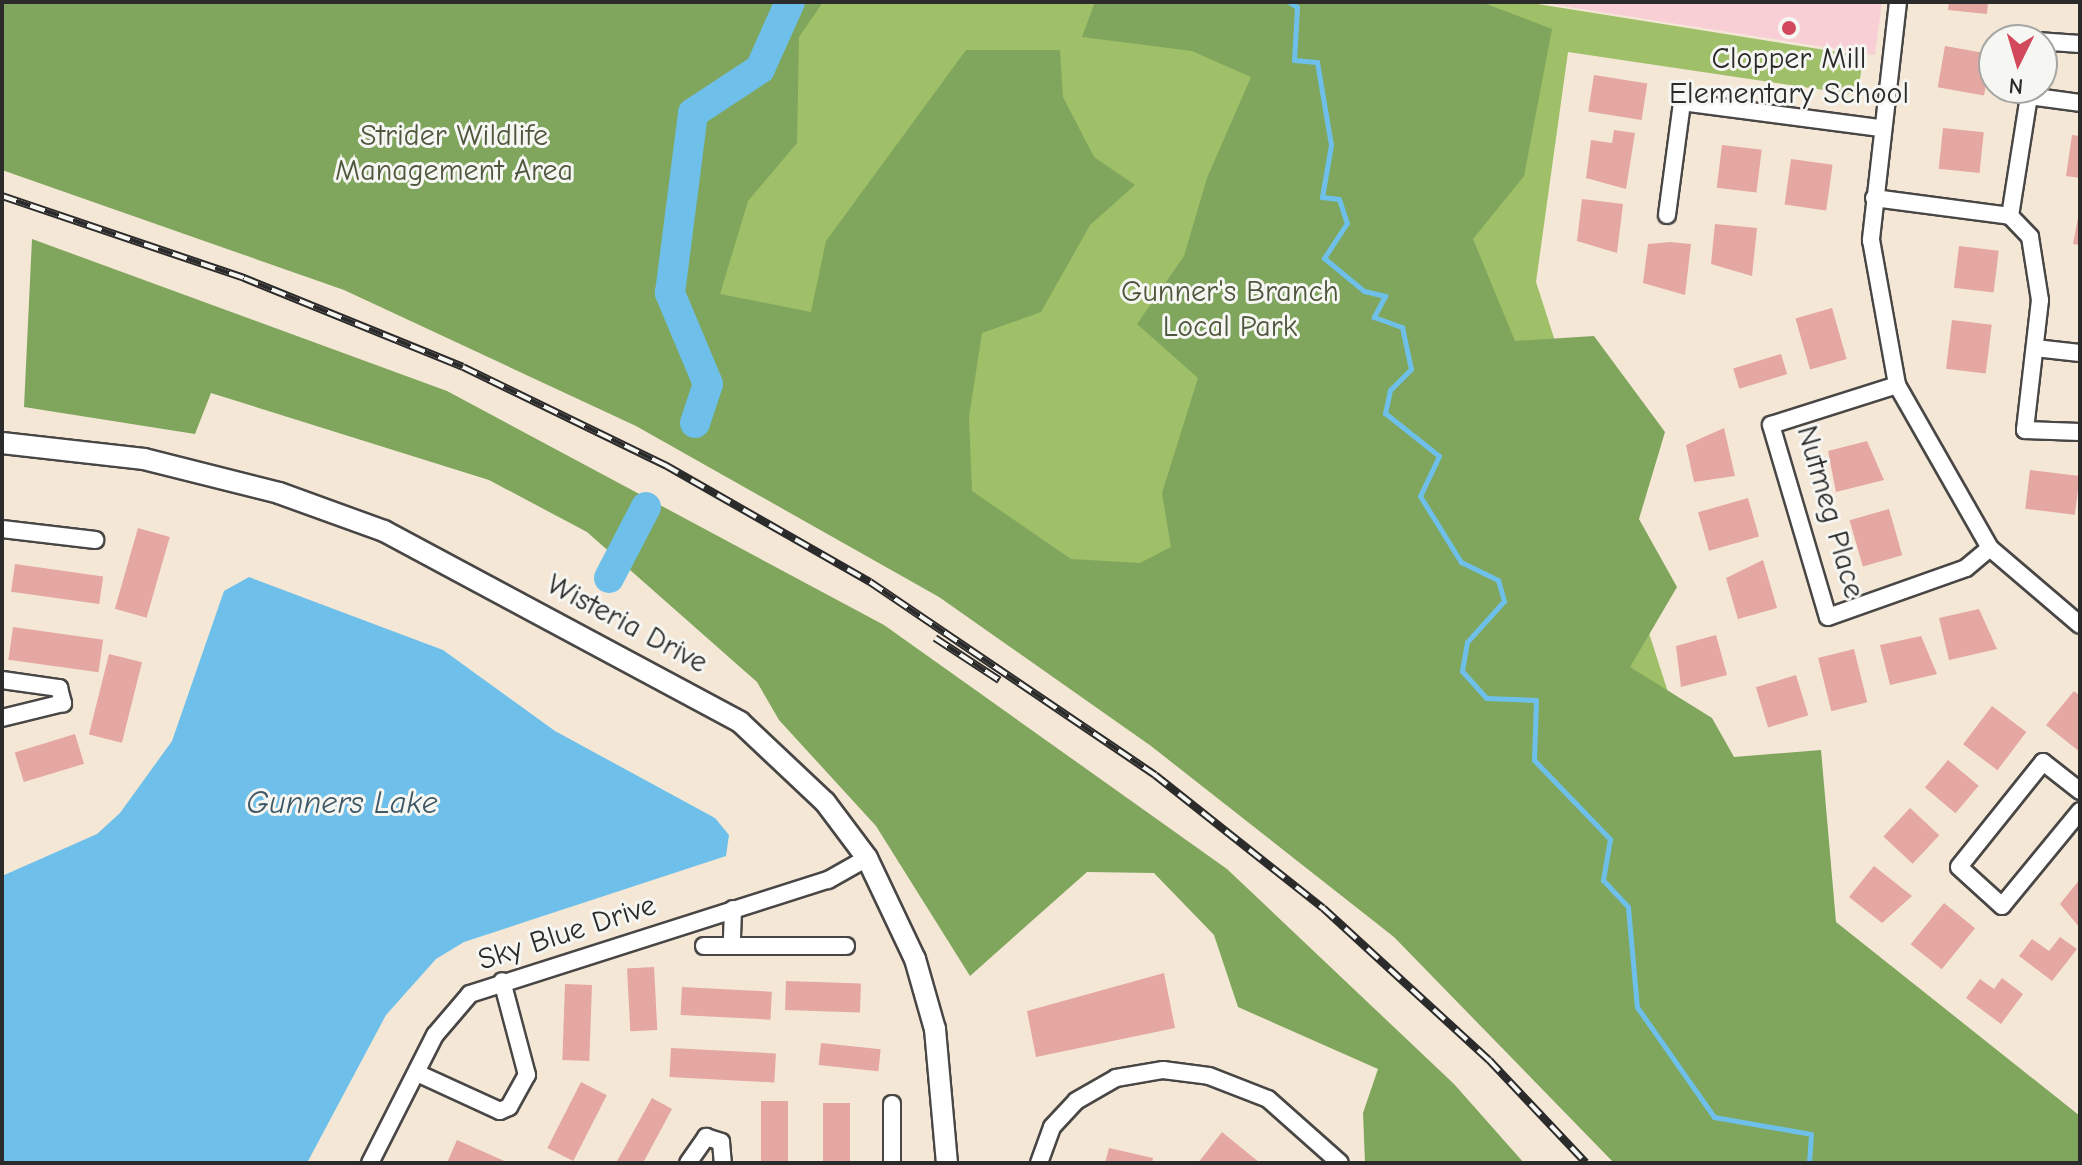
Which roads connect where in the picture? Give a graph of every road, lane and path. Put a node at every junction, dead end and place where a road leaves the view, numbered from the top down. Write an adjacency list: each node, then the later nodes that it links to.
1 (1898, 2): 7 (street)
2 (2058, 42): 3 (street)
3 (2080, 44)
4 (2058, 99): 5 (street)
5 (2080, 103)
6 (2023, 104): 10 (street)
7 (1880, 128): 8 (street); 9 (street)
8 (1874, 198): 10 (street); 13 (street)
9 (1667, 215)
10 (2010, 216): 11 (street)
11 (2035, 348): 12 (street); 14 (street)
12 (2080, 353)
13 (1897, 385): 18 (street); 18 (street, Nutmeg Place)
14 (2080, 432)
15 (2, 443): 24 (street, Wisteria Drive)
16 (2, 529): 17 (street)
17 (95, 540)
18 (1990, 548): 19 (street)
19 (2080, 625)
20 (2, 680): 21 (street)
21 (2, 718)
22 (2080, 791): 23 (street)
23 (2080, 811)
24 (867, 858): 25 (street, Sky Blue Drive); 36 (street, Wisteria Drive)
25 (733, 909): 27 (street); 29 (street, Sky Blue Drive)
26 (704, 946): 27 (street)
27 (732, 946): 28 (street)
28 (846, 946)
29 (502, 981): 30 (street, Sky Blue Drive); 30 (street)
30 (417, 1073): 32 (street, Sky Blue Drive)
31 (892, 1104): 35 (street)
32 (370, 1163)
33 (688, 1163): 34 (street)
34 (723, 1163)
35 (892, 1163)
36 (947, 1163)
37 (1039, 1163): 38 (street)
38 (1340, 1163)

